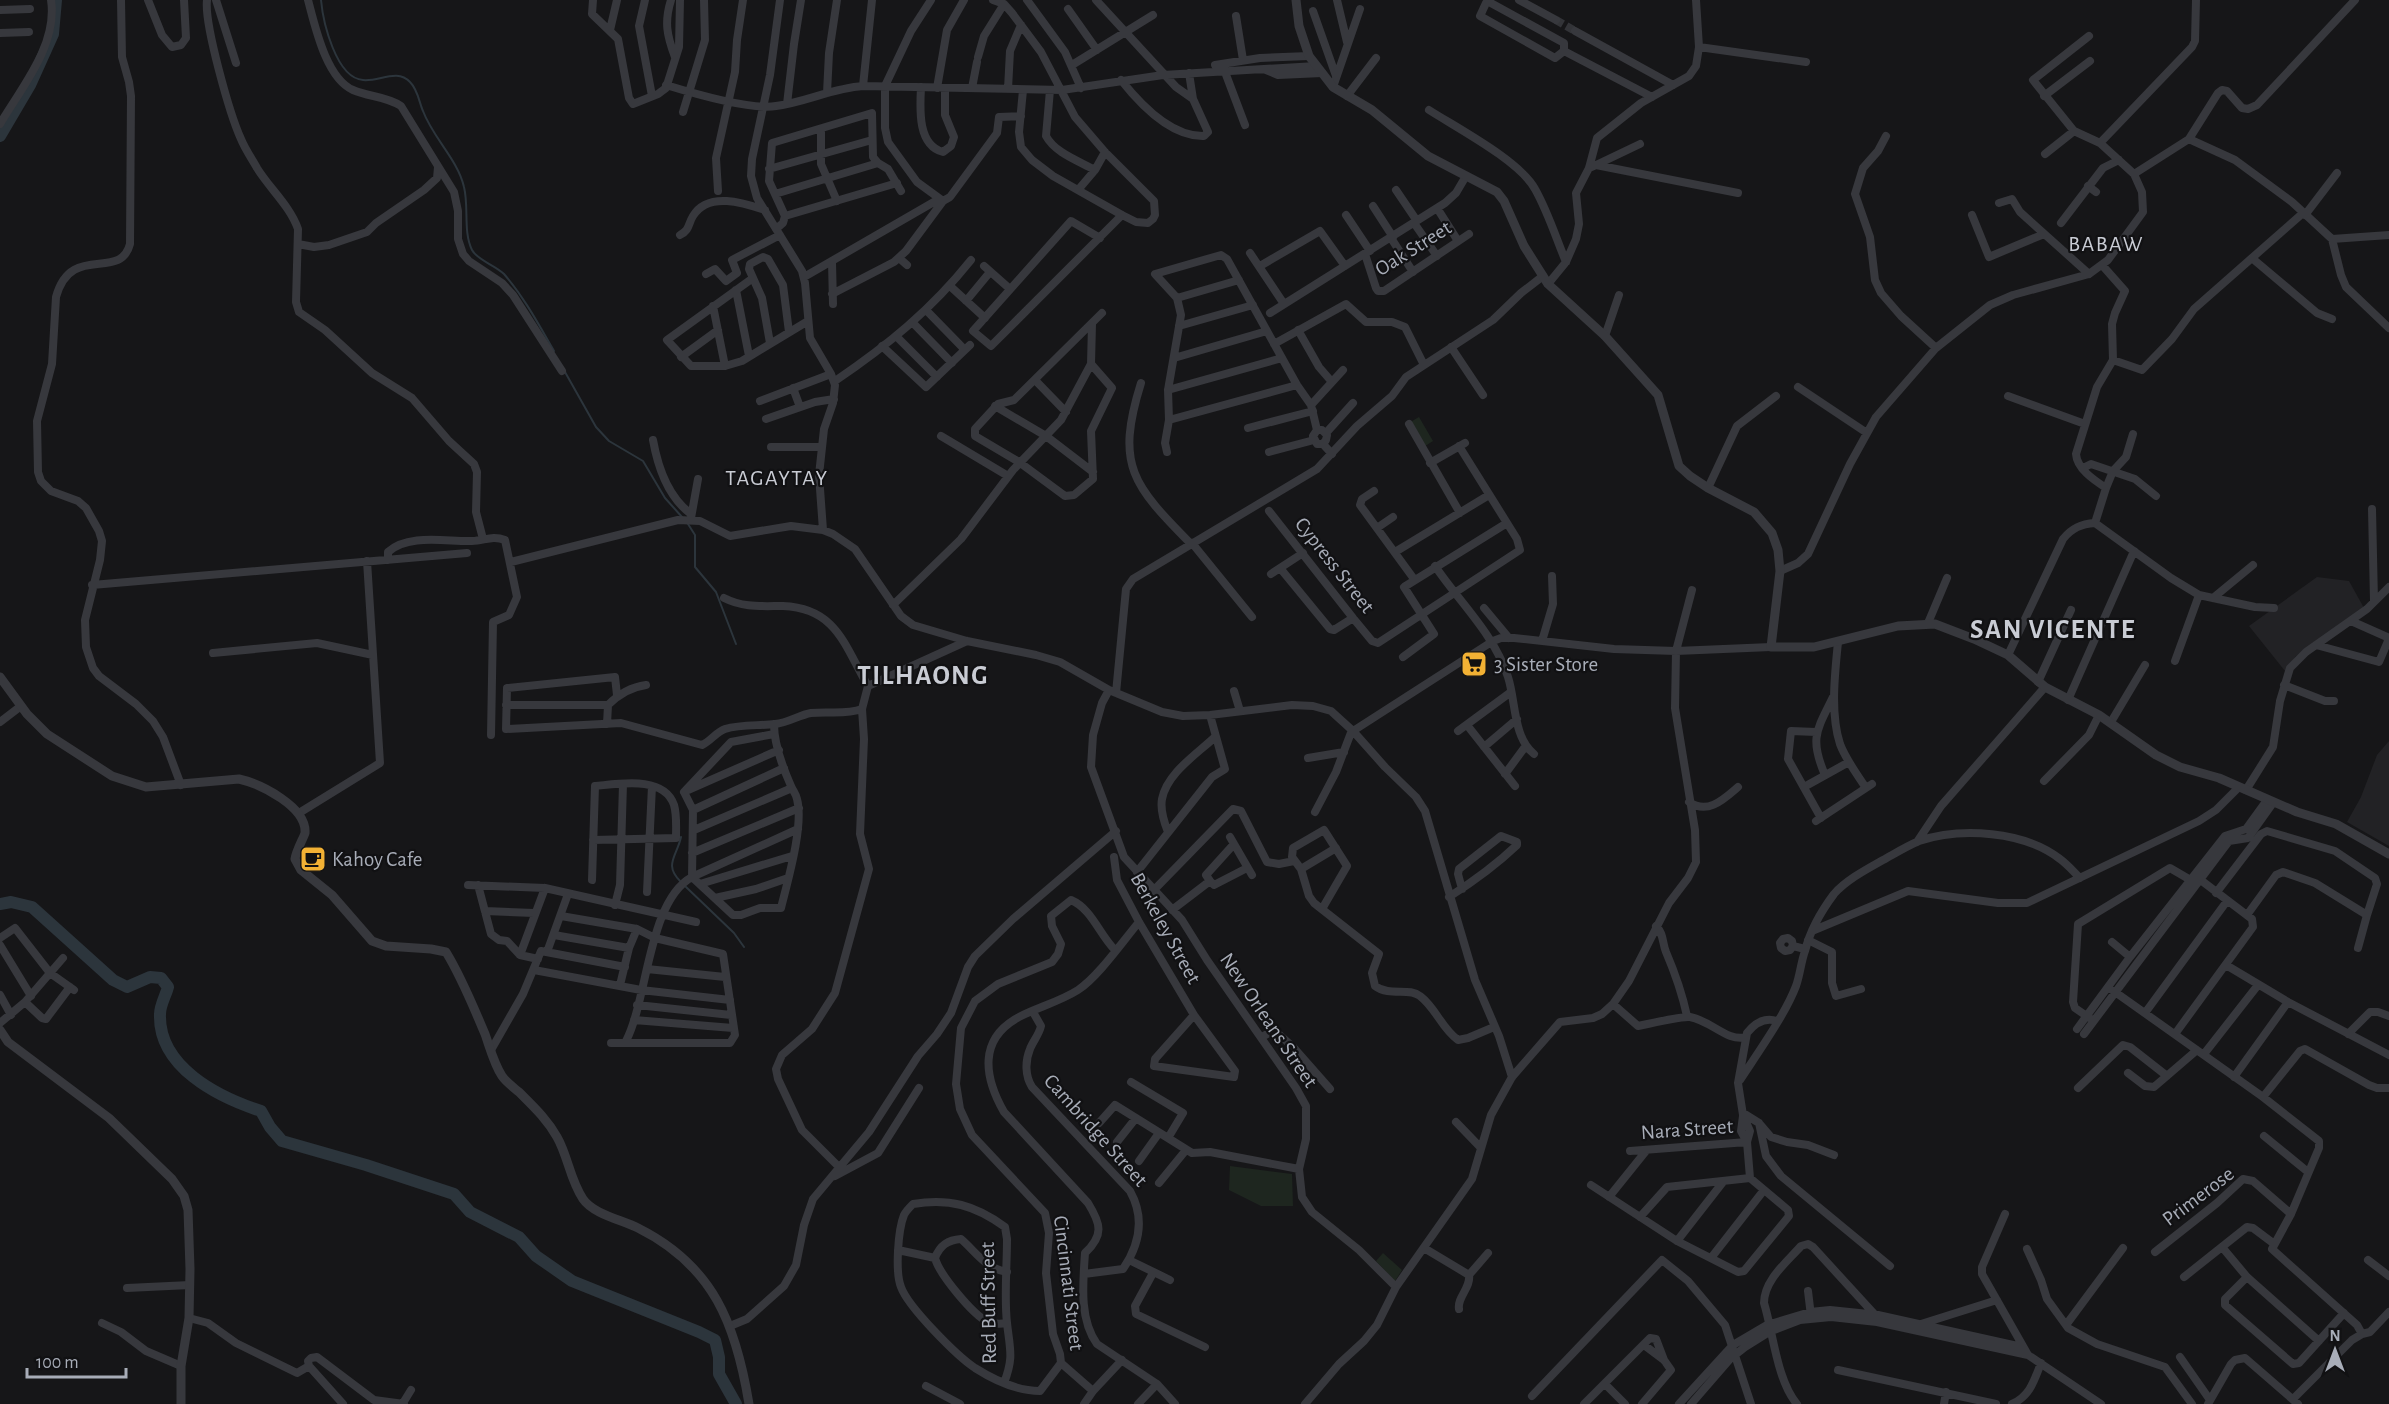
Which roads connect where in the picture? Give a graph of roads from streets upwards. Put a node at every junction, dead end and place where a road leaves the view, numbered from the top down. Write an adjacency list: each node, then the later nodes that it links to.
1 (51, 0): 91 (street)
2 (121, 0): 283 (street)
3 (148, 0): 4 (street)
4 (184, 0)
5 (207, 0): 144 (street)
6 (216, 0): 56 (street)
7 (308, 0): 105 (street)
8 (593, 0): 40 (street)
9 (617, 0): 40 (street)
10 (645, 0): 80 (street)
11 (671, 0): 51 (street)
12 (680, 0): 51 (street)
13 (704, 0): 78 (street)
14 (743, 0): 85 (street)
15 (780, 0): 87 (street)
16 (801, 0): 86 (street)
17 (837, 0): 79 (street)
18 (872, 0): 67 (street)
19 (931, 0): 68 (street)
20 (964, 0): 71 (street)
21 (993, 0): 30 (street)
22 (1028, 0): 57 (street)
23 (1096, 0): 42 (street)
24 (1296, 0): 50 (street)
25 (1337, 0): 46 (street)
26 (1519, 0): 38 (street)
27 (1696, 0): 47 (street)
28 (2196, 0): 98 (street)
29 (2355, 0): 96 (street)
30 (1004, 4): 39 (street); 72 (street)
31 (30, 9): 34 (street)
32 (1068, 9): 48 (street)
33 (1360, 9): 46 (street)
34 (0, 10)
35 (1313, 10): 63 (street)
36 (1153, 15): 42 (street)
37 (1236, 16): 53 (street)
38 (1556, 20)
39 (1021, 25): 74 (street); 77 (street)
40 (610, 30): 80 (street)
41 (1575, 31): 66 (street)
42 (1125, 32): 48 (street); 62 (street)
43 (0, 33): 44 (street)
44 (29, 33)
45 (2090, 36): 82 (street)
46 (1348, 43): 63 (street)
47 (1700, 47): 55 (street); 66 (street, New Orleans Street)
48 (1096, 50): 57 (street)
49 (1564, 51): 49 (street); 83 (street)
50 (1309, 56): 53 (street); 59 (street)
51 (675, 57): 65 (street)
52 (1377, 58): 81 (street)
53 (1243, 60): 58 (street)
54 (2090, 60): 82 (street)
55 (1806, 62)
56 (236, 63)
57 (1072, 65): 73 (street)
58 (1215, 65)
59 (1319, 70): 60 (street); 70 (street)
60 (1225, 72): 61 (street); 92 (street)
61 (1189, 73): 62 (street); 84 (street)
62 (1163, 75): 64 (street); 84 (street)
63 (1336, 76): 70 (street)
64 (1121, 80): 73 (street); 84 (street)
65 (666, 85): 78 (street); 80 (street)
66 (1673, 85): 83 (street, New Orleans Street)
67 (863, 86): 68 (street); 79 (street)
68 (885, 86): 69 (street); 122 (street)
69 (921, 87): 71 (street); 71 (street)
70 (1333, 87): 81 (street)
71 (941, 88): 72 (street)
72 (972, 88): 74 (street)
73 (1082, 88): 77 (street)
74 (1008, 89): 75 (street)
75 (1023, 90): 76 (street); 90 (street)
76 (1050, 90): 77 (street); 108 (street)
77 (1062, 90): 100 (street)
78 (689, 92): 85 (street); 89 (street)
79 (826, 93): 86 (street)
80 (652, 96)
81 (1347, 96): 111 (street)
82 (2044, 96): 94 (street)
83 (1652, 97): 106 (street, New Orleans Street)
84 (1193, 99)
85 (730, 100): 87 (street); 117 (street)
86 (787, 104): 87 (street)
87 (764, 107): 127 (street)
88 (1429, 110): 152 (street)
89 (683, 112)
90 (1021, 116): 115 (street); 122 (street)
91 (0, 124)
92 (1245, 126)
93 (821, 129): 97 (street); 102 (street); 107 (street)
94 (2074, 130): 98 (street); 101 (street)
95 (1886, 136): 195 (street)
96 (2189, 139): 110 (street); 128 (street)
97 (872, 140): 102 (street); 104 (street)
98 (2100, 143): 103 (street)
99 (1640, 144): 106 (street)
100 (1105, 152): 108 (street); 129 (street)
101 (2045, 153)
102 (821, 155): 107 (street); 112 (street)
103 (2119, 160): 110 (street); 114 (street)
104 (878, 163): 112 (street); 113 (street)
105 (438, 167): 144 (street); 206 (street)
106 (1593, 167): 120 (street); 152 (street, New Orleans Street)
107 (769, 169): 121 (street)
108 (1095, 170): 115 (street)
109 (2337, 173): 128 (street)
110 (2134, 174): 154 (street)
111 (1466, 176): 126 (street); 163 (street)
112 (826, 179): 121 (street); 123 (street)
113 (897, 183): 118 (street); 123 (street)
114 (2088, 186): 119 (street); 134 (street)
115 (1078, 190): 129 (street)
116 (1396, 190): 133 (street)
117 (718, 191)
118 (901, 191)
119 (2096, 192)
120 (1738, 193)
121 (775, 194): 132 (street)
122 (941, 200): 148 (street); 151 (street)
123 (837, 201): 132 (street)
124 (1999, 203): 137 (street)
125 (1373, 206): 140 (street)
126 (1437, 208): 133 (street); 143 (street)
127 (765, 210): 135 (street); 138 (street)
128 (2304, 214): 142 (street); 149 (street)
129 (1122, 215): 141 (street)
130 (1346, 215): 146 (street)
131 (1972, 215): 137 (street)
132 (785, 216): 135 (street)
133 (1415, 222): 140 (street); 147 (street)
134 (2061, 223)
135 (778, 232): 158 (street); 160 (street)
136 (1469, 234): 143 (street, Oak Street)
137 (2044, 234): 159 (street)
138 (680, 235)
139 (2389, 235): 142 (street)
140 (1392, 237): 146 (street); 157 (street)
141 (1100, 238): 165 (street); 178 (street)
142 (2332, 239): 184 (street)
143 (1458, 241): 147 (street, Oak Street)
144 (298, 244): 266 (street)
145 (1250, 253): 155 (street)
146 (1367, 253): 156 (street); 157 (street, Oak Street)
147 (1437, 256): 157 (street, Oak Street)
148 (899, 258): 153 (street); 167 (street)
149 (2253, 259): 179 (street); 200 (street)
150 (971, 260): 164 (street)
151 (832, 262): 160 (street); 167 (street)
152 (1566, 262): 163 (street, New Orleans Street)
153 (907, 265)
154 (2102, 265): 159 (street); 200 (street)
155 (1260, 266): 156 (street); 172 (street)
156 (1345, 266): 172 (street)
157 (1413, 272)
158 (706, 274)
159 (2089, 274): 195 (street)
160 (804, 277): 180 (street)
161 (753, 278): 166 (street); 188 (street); 191 (street)
162 (1239, 280): 169 (street); 169 (street); 173 (street)
163 (1546, 280): 189 (street); 194 (street, New Orleans Street)
164 (950, 286): 170 (street); 175 (street)
165 (1011, 289): 170 (street); 178 (street)
166 (736, 290): 174 (street); 196 (street)
167 (832, 294): 171 (street)
168 (1619, 294): 189 (street)
169 (1178, 298): 183 (street)
170 (966, 301): 178 (street)
171 (833, 304)
172 (1284, 304): 177 (street)
173 (1253, 305): 183 (street); 187 (street)
174 (713, 306): 185 (street); 197 (street)
175 (926, 310): 181 (street); 201 (street)
176 (1102, 313): 182 (street)
177 (1270, 313)
178 (985, 318)
179 (2332, 319)
180 (808, 321): 188 (street); 207 (street)
181 (913, 323): 190 (street); 201 (street)
182 (1092, 324): 202 (street); 209 (street)
183 (1179, 326): 198 (street)
184 (2389, 328)
185 (718, 330): 197 (street); 204 (street)
186 (1298, 330): 192 (street); 203 (street); 210 (street)
187 (1267, 331): 192 (street); 198 (street)
188 (789, 332): 191 (street)
189 (1605, 336): 252 (street)
190 (897, 337): 193 (street); 208 (street)
191 (770, 343): 196 (street)
192 (1274, 344): 199 (street)
193 (882, 346): 207 (street); 208 (street)
194 (1451, 347): 203 (street, New Orleans Street); 216 (street)
195 (1936, 348): 233 (street)
196 (749, 356): 204 (street)
197 (681, 357): 204 (street)
198 (1174, 358): 215 (street)
199 (1282, 358): 212 (street); 215 (street)
200 (2113, 360): 229 (street)
201 (952, 363): 208 (street)
202 (1091, 364): 225 (street); 249 (street)
203 (1424, 365): 244 (street, New Orleans Street)
204 (724, 366)
205 (1344, 370): 210 (street)
206 (562, 371)
207 (833, 377): 214 (street); 219 (street)
208 (937, 377)
209 (1035, 380): 222 (street); 225 (street)
210 (1332, 382): 224 (street)
211 (1141, 383): 267 (street)
212 (1297, 385): 224 (street); 227 (street)
213 (1798, 387): 233 (street)
214 (793, 388): 220 (street); 223 (street)
215 (1168, 390): 227 (street)
216 (1483, 394)
217 (1776, 396): 252 (street)
218 (2008, 396): 229 (street)
219 (834, 399): 223 (street); 241 (street)
220 (760, 401)
221 (1353, 403): 232 (street)
222 (995, 406): 236 (street); 245 (street)
223 (800, 408): 226 (street)
224 (1312, 408): 230 (street); 231 (street)
225 (1066, 412): 236 (street)
226 (766, 419)
227 (1168, 420): 242 (street)
228 (1409, 424): 246 (street)
229 (2085, 424): 247 (street)
230 (1248, 428)
231 (1317, 430): 232 (street); 238 (street)
232 (1326, 433): 239 (street)
233 (1867, 433): 278 (street)
234 (2133, 434): 248 (street)
235 (941, 436): 250 (street)
236 (1046, 436): 245 (street); 249 (street)
237 (653, 440): 260 (street)
238 (1314, 440): 239 (street); 243 (street)
239 (1323, 444): 244 (street)
240 (771, 447): 241 (street)
241 (821, 447): 265 (street)
242 (1167, 452)
243 (1269, 452)
244 (1332, 454): 267 (street, New Orleans Street)
245 (1019, 462): 249 (street); 250 (street)
246 (1430, 463): 255 (street); 259 (street)
247 (2083, 468): 248 (street); 253 (street)
248 (2113, 471): 253 (street); 256 (street)
249 (1094, 472)
250 (1008, 476): 291 (street)
251 (698, 479): 260 (street)
252 (1708, 488): 278 (street)
253 (2106, 488): 263 (street)
254 (1374, 491): 264 (street)
255 (1489, 495): 259 (street); 262 (street)
256 (2156, 496)
257 (2372, 509): 290 (street)
258 (1269, 511): 271 (street, Cypress Street)
259 (1460, 513): 269 (street)
260 (691, 517): 265 (street); 274 (street)
261 (1393, 517): 264 (street)
262 (1507, 523): 276 (street); 286 (street)
263 (2095, 523): 268 (street); 310 (street)
264 (1377, 528): 269 (street)
265 (823, 531): 291 (street)
266 (483, 539): 272 (street); 274 (street)
267 (1191, 543): 296 (street); 320 (street, New Orleans Street)
268 (2134, 551): 287 (street); 324 (street)
269 (1395, 552): 282 (street)
270 (466, 553): 272 (street)
271 (1303, 553): 277 (street); 297 (street, Cypress Street)
272 (388, 560): 273 (street)
273 (367, 561): 283 (street); 309 (street)
274 (511, 562): 329 (street)
275 (2253, 565): 289 (street)
276 (1435, 566): 282 (street); 286 (street)
277 (1280, 568): 279 (street); 297 (street)
278 (1780, 571): 306 (street)
279 (1270, 574)
280 (1552, 576): 303 (street)
281 (1947, 578): 299 (street)
282 (1414, 579): 295 (street)
283 (92, 585): 358 (street)
284 (2389, 587): 290 (street)
285 (1692, 590): 307 (street)
286 (1454, 594): 295 (street); 302 (street)
287 (2199, 596): 289 (street); 312 (street)
288 (724, 598): 318 (street)
289 (2213, 598): 293 (street)
290 (2374, 601): 298 (street)
291 (893, 605): 301 (street)
292 (1484, 608): 300 (street)
293 (2274, 608)
294 (2071, 610): 315 (street)
295 (1422, 615): 297 (street, Cypress Street); 311 (street)
296 (1252, 617)
297 (1353, 618)
298 (2351, 621): 305 (street); 305 (street)
299 (1928, 623): 304 (street); 310 (street)
300 (1509, 638): 302 (street); 303 (street)
301 (967, 641): 318 (street); 320 (street)
302 (1493, 641): 321 (street); 340 (street)
303 (1542, 641): 307 (street)
304 (1838, 642): 306 (street); 323 (street)
305 (2316, 645): 317 (street)
306 (1771, 647): 307 (street)
307 (1676, 651): 367 (street)
308 (213, 653): 309 (street)
309 (373, 655): 371 (street)
310 (2008, 655): 315 (street)
311 (1403, 657)
312 (2175, 661)
313 (2145, 665): 336 (street)
314 (0, 677): 327 (street)
315 (2042, 684): 324 (street); 379 (street)
316 (646, 685): 322 (street)
317 (2284, 685): 325 (street); 364 (street)
318 (868, 686): 330 (street)
319 (1234, 691): 331 (street)
320 (1112, 692): 333 (street); 374 (street, New Orleans Street)
321 (1511, 692): 334 (street); 339 (street)
322 (617, 695): 326 (street); 328 (street)
323 (1834, 695): 342 (street); 352 (street)
324 (2068, 700): 332 (street)
325 (2334, 701)
326 (608, 705): 328 (street); 337 (street)
327 (21, 706): 335 (street); 358 (street)
328 (506, 707): 329 (street); 337 (street)
329 (492, 709): 344 (street)
330 (862, 710): 338 (street); 506 (street)
331 (1239, 711): 333 (street); 340 (street)
332 (2099, 714): 336 (street); 356 (street)
333 (1210, 715): 345 (street)
334 (1517, 719): 346 (street); 347 (street)
335 (0, 722)
336 (2111, 722): 364 (street)
337 (607, 724): 338 (street)
338 (774, 724): 343 (street)
339 (1467, 725): 341 (street); 346 (street)
340 (1353, 731): 349 (street); 403 (street)
341 (1458, 731)
342 (1816, 732): 355 (street); 361 (street)
343 (774, 734): 348 (street); 365 (street)
344 (491, 735)
345 (1215, 737): 375 (street); 375 (street)
346 (1484, 747): 354 (street)
347 (1525, 747): 350 (street); 354 (street)
348 (779, 750): 353 (street); 365 (street)
349 (1344, 752): 351 (street); 370 (street)
350 (1534, 754)
351 (1308, 758)
352 (1849, 762): 355 (street); 361 (street)
353 (784, 768): 362 (street); 369 (street)
354 (1505, 774): 360 (street)
355 (1825, 775): 361 (street)
356 (2044, 781)
357 (623, 784): 359 (street); 376 (street); 377 (street)
358 (181, 785): 371 (street)
359 (652, 786): 378 (street); 378 (street)
360 (1515, 786)
361 (1804, 787)
362 (792, 788): 368 (street); 373 (street)
363 (1738, 788): 367 (street)
364 (2243, 788): 366 (street); 389 (street)
365 (684, 792): 369 (street)
366 (2270, 801): 382 (street); 390 (street)
367 (1689, 802): 417 (street)
368 (799, 808): 372 (street); 381 (street)
369 (693, 810): 373 (street)
370 (1315, 812)
371 (299, 813): 476 (street)
372 (798, 829): 383 (street); 393 (street)
373 (694, 830): 381 (street)
374 (1116, 831): 387 (street, New Orleans Street); 506 (street)
375 (1168, 832): 387 (street)
376 (593, 840): 377 (street); 391 (street)
377 (621, 840): 378 (street); 406 (street)
378 (649, 840): 400 (street)
379 (1917, 842): 389 (street); 419 (street)
380 (1335, 848): 385 (street); 386 (street); 407 (street)
381 (692, 853): 393 (street)
382 (2389, 854)
383 (792, 856): 388 (street); 394 (street)
384 (1114, 857): 416 (street, Berkeley Street)
385 (1294, 861): 386 (street); 399 (street)
386 (1301, 869): 407 (street)
387 (1137, 872): 399 (street, New Orleans Street)
388 (788, 878): 404 (street); 404 (street)
389 (2080, 878): 419 (street)
390 (2195, 879): 401 (street); 432 (street); 446 (street); 459 (street)
391 (592, 880)
392 (1210, 880): 392 (street); 408 (street)
393 (685, 881): 394 (street); 414 (street)
394 (700, 884): 404 (street)
395 (468, 885): 396 (street)
396 (478, 885): 397 (street); 409 (street)
397 (545, 888): 402 (street); 410 (street)
398 (1462, 889): 398 (street); 403 (street)
399 (1154, 891): 408 (street, New Orleans Street)
400 (646, 892)
401 (2216, 893): 405 (street); 412 (street)
402 (568, 894): 406 (street); 413 (street)
403 (1449, 897): 465 (street)
404 (715, 898)
405 (2227, 901): 411 (street); 454 (street)
406 (615, 905): 414 (street)
407 (1322, 909): 465 (street)
408 (1172, 910): 472 (street, New Orleans Street)
409 (485, 911): 410 (street); 431 (street)
410 (534, 913): 431 (street)
411 (2247, 915): 412 (street); 435 (street)
412 (2367, 915): 428 (street)
413 (561, 916): 418 (street); 420 (street)
414 (664, 916): 415 (street); 422 (street)
415 (696, 922)
416 (1139, 922): 429 (street); 457 (street, Berkeley Street)
417 (1656, 926): 451 (street); 458 (street)
418 (637, 929): 422 (street); 427 (street)
419 (1811, 932): 424 (street)
420 (554, 935): 427 (street); 430 (street)
421 (0, 938): 439 (street)
422 (655, 938): 437 (street); 440 (street)
423 (2112, 942): 432 (street)
424 (1807, 944): 426 (street); 444 (street); 462 (street)
425 (0, 945): 448 (street)
426 (1793, 946)
427 (629, 948): 436 (street)
428 (2358, 948)
429 (1115, 950): 453 (street); 567 (street, Cincinnati Street)
430 (548, 952): 434 (street); 436 (street)
431 (520, 955): 434 (street)
432 (2130, 957): 443 (street)
433 (63, 958): 439 (street)
434 (538, 959): 438 (street)
435 (2226, 964): 442 (street); 470 (street)
436 (625, 967): 441 (street)
437 (647, 969): 440 (street); 445 (street)
438 (534, 970): 441 (street); 476 (street)
439 (50, 974): 448 (street); 448 (street)
440 (725, 977): 449 (street)
441 (620, 985): 445 (street)
442 (2258, 985): 450 (street); 477 (street)
443 (2108, 987): 446 (street); 459 (street)
444 (1861, 989)
445 (641, 990): 449 (street); 452 (street)
446 (2116, 992): 454 (street); 463 (street)
447 (0, 995): 455 (street)
448 (28, 999): 455 (street)
449 (730, 1000): 456 (street)
450 (2288, 1002): 471 (street); 482 (street)
451 (1613, 1004): 458 (street); 481 (street)
452 (637, 1005): 456 (street); 461 (street)
453 (1033, 1012): 530 (street, Cambridge Street); 535 (street)
454 (2145, 1013): 470 (street)
455 (11, 1015): 464 (street)
456 (731, 1015): 466 (street)
457 (1194, 1015): 457 (street, Berkeley Street)
458 (1687, 1016): 473 (street)
459 (2086, 1016): 463 (street); 467 (street)
460 (2389, 1016): 471 (street)
461 (634, 1020): 466 (street); 474 (street)
462 (1777, 1021): 473 (street); 484 (street)
463 (2094, 1022): 469 (street)
464 (0, 1023)
465 (1494, 1027): 481 (street)
466 (734, 1028): 474 (street)
467 (2078, 1029)
468 (0, 1030): 541 (street)
469 (2084, 1034)
470 (2175, 1034): 477 (street)
471 (2348, 1034): 478 (street)
472 (1262, 1037): 488 (street); 507 (street, New Orleans Street)
473 (1746, 1037): 484 (street)
474 (626, 1041): 475 (street)
475 (610, 1042)
476 (491, 1050): 555 (street)
477 (2200, 1052): 480 (street); 482 (street)
478 (2389, 1055)
479 (2128, 1073): 480 (street)
480 (2167, 1076): 486 (street)
481 (1512, 1077): 500 (street)
482 (2234, 1077): 489 (street)
483 (1131, 1082): 497 (street)
484 (1738, 1083): 490 (street)
485 (920, 1088): 509 (street)
486 (2078, 1088)
487 (2389, 1088): 489 (street)
488 (1330, 1089)
489 (2263, 1097): 508 (street)
490 (1743, 1114): 494 (street); 499 (street)
491 (1136, 1118): 493 (street); 495 (street); 498 (street)
492 (1456, 1122): 500 (street)
493 (1099, 1123)
494 (1759, 1123): 504 (street); 532 (street)
495 (1159, 1133): 497 (street); 505 (street)
496 (2264, 1136): 508 (street)
497 (1168, 1138): 501 (street)
498 (1117, 1142)
499 (1747, 1142): 503 (street, Nara Street); 510 (street)
500 (1481, 1148): 521 (street)
501 (1186, 1150): 507 (street); 512 (street)
502 (1630, 1151): 503 (street, Nara Street)
503 (1646, 1151): 515 (street)
504 (1834, 1155)
505 (1139, 1161)
506 (839, 1167): 509 (street)
507 (1299, 1169): 542 (street, New Orleans Street)
508 (2308, 1172): 517 (street)
509 (831, 1178): 555 (street)
510 (1750, 1178): 511 (street); 514 (street)
511 (1723, 1182): 518 (street); 519 (street)
512 (1160, 1183)
513 (1591, 1185): 515 (street)
514 (1764, 1190): 529 (street); 529 (street)
515 (1609, 1197): 518 (street)
516 (2005, 1214): 545 (street)
517 (2290, 1214): 520 (street); 526 (street, Primerose)
518 (1640, 1217): 519 (street)
519 (1677, 1241): 529 (street)
520 (2273, 1243): 523 (street); 548 (street)
521 (1424, 1248): 536 (street); 542 (street)
522 (2123, 1248): 554 (street)
523 (2222, 1248): 538 (street); 539 (street)
524 (2026, 1249): 554 (street)
525 (898, 1250): 528 (street); 533 (street, Red Buff Street); 572 (street)
526 (2155, 1252)
527 (1488, 1253): 536 (street)
528 (935, 1258): 533 (street); 553 (street)
529 (1711, 1258)
530 (1129, 1260): 534 (street); 535 (street)
531 (2368, 1260): 537 (street)
532 (1890, 1266)
533 (1007, 1272): 553 (street, Red Buff Street)
534 (1153, 1273): 540 (street); 561 (street)
535 (1084, 1274): 566 (street)
536 (1469, 1275): 546 (street)
537 (2389, 1276)
538 (2184, 1277)
539 (2247, 1277): 559 (street); 559 (street)
540 (1170, 1280)
541 (190, 1285): 543 (street); 550 (street)
542 (1396, 1287): 593 (street)
543 (127, 1288)
544 (1808, 1291): 549 (street)
545 (1997, 1300): 557 (street); 562 (street)
546 (1459, 1309)
547 (2389, 1312): 558 (street)
548 (2343, 1313): 558 (street); 559 (street)
549 (1810, 1315): 551 (street); 556 (street)
550 (189, 1318): 569 (street); 570 (street)
551 (1877, 1318): 556 (street); 557 (street)
552 (102, 1323): 569 (street)
553 (1007, 1323): 572 (street, Red Buff Street)
554 (2066, 1325): 605 (street)
555 (730, 1326): 588 (street)
556 (1772, 1327): 560 (street); 563 (street); 600 (street)
557 (1920, 1327): 562 (street); 564 (street)
558 (2362, 1334): 581 (street)
559 (2319, 1341)
560 (1733, 1345): 563 (street); 578 (street); 580 (street)
561 (1205, 1347)
562 (2022, 1347): 564 (street)
563 (1735, 1355): 578 (street); 599 (street)
564 (2028, 1355): 568 (street)
565 (2180, 1357): 584 (street)
566 (1122, 1360): 573 (street); 577 (street)
567 (1061, 1363): 572 (street); 577 (street, Cincinnati Street)
568 (2041, 1364): 603 (street); 604 (street)
569 (181, 1366): 585 (street)
570 (309, 1366): 582 (street); 587 (street)
571 (1838, 1370): 579 (street)
572 (1004, 1383)
573 (1157, 1384): 591 (street); 592 (street)
574 (1605, 1384): 594 (street); 595 (street); 596 (street)
575 (926, 1386): 589 (street)
576 (411, 1390): 586 (street)
577 (1093, 1391): 590 (street)
578 (1696, 1391): 597 (street); 598 (street)
579 (1947, 1392): 583 (street); 601 (street)
580 (1532, 1396)
581 (2296, 1401): 584 (street)
582 (372, 1402): 586 (street)
583 (1983, 1402): 602 (street)
584 (2209, 1402)
585 (184, 1403)
586 (403, 1403)
587 (343, 1404)
588 (749, 1404)
589 (960, 1404)
590 (1084, 1404)
591 (1138, 1404)
592 (1175, 1404)
593 (1305, 1404)
594 (1584, 1404)
595 (1625, 1404)
596 (1642, 1404)
597 (1679, 1404)
598 (1691, 1404)
599 (1751, 1404)
600 (1797, 1404)
601 (1944, 1404)
602 (1996, 1404)
603 (2012, 1404)
604 (2101, 1404)
605 (2192, 1404)

